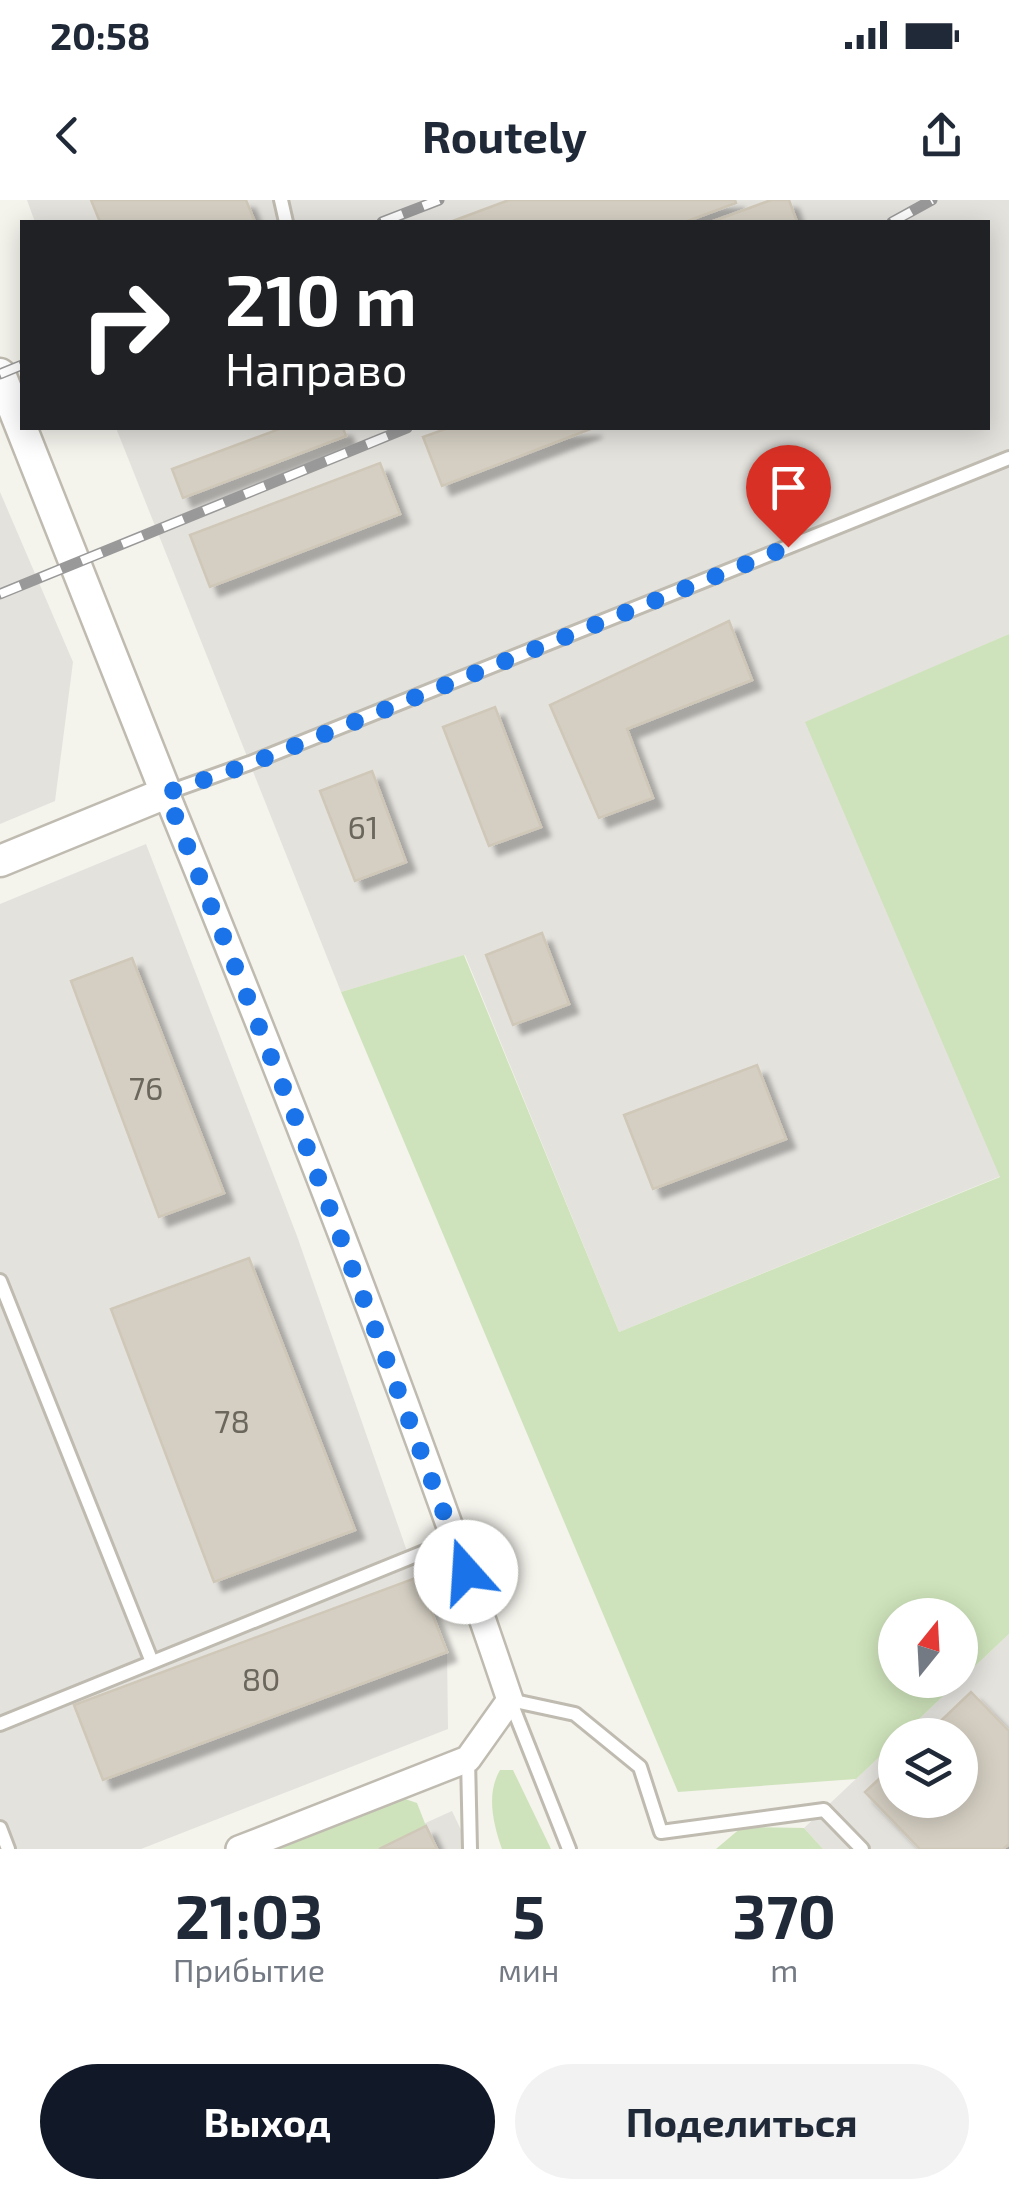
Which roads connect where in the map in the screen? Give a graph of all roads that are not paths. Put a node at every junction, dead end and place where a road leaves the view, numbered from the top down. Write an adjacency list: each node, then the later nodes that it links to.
1 (0, 374): 2 (street)
2 (20, 424)
3 (22, 430): 5 (street)
4 (1009, 458): 5 (lane)
5 (166, 793): 6 (street); 8 (street)
6 (0, 861)
7 (0, 1281): 9 (lane)
8 (456, 1540): 9 (lane); 10 (street)
9 (152, 1662): 11 (lane)
10 (510, 1700): 12 (street); 17 (lane); 18 (lane)
11 (0, 1724)
12 (468, 1759): 15 (street); 16 (lane)
13 (0, 1828): 14 (lane)
14 (8, 1849)
15 (239, 1849)
16 (470, 1849)
17 (569, 1849)
18 (862, 1849)

